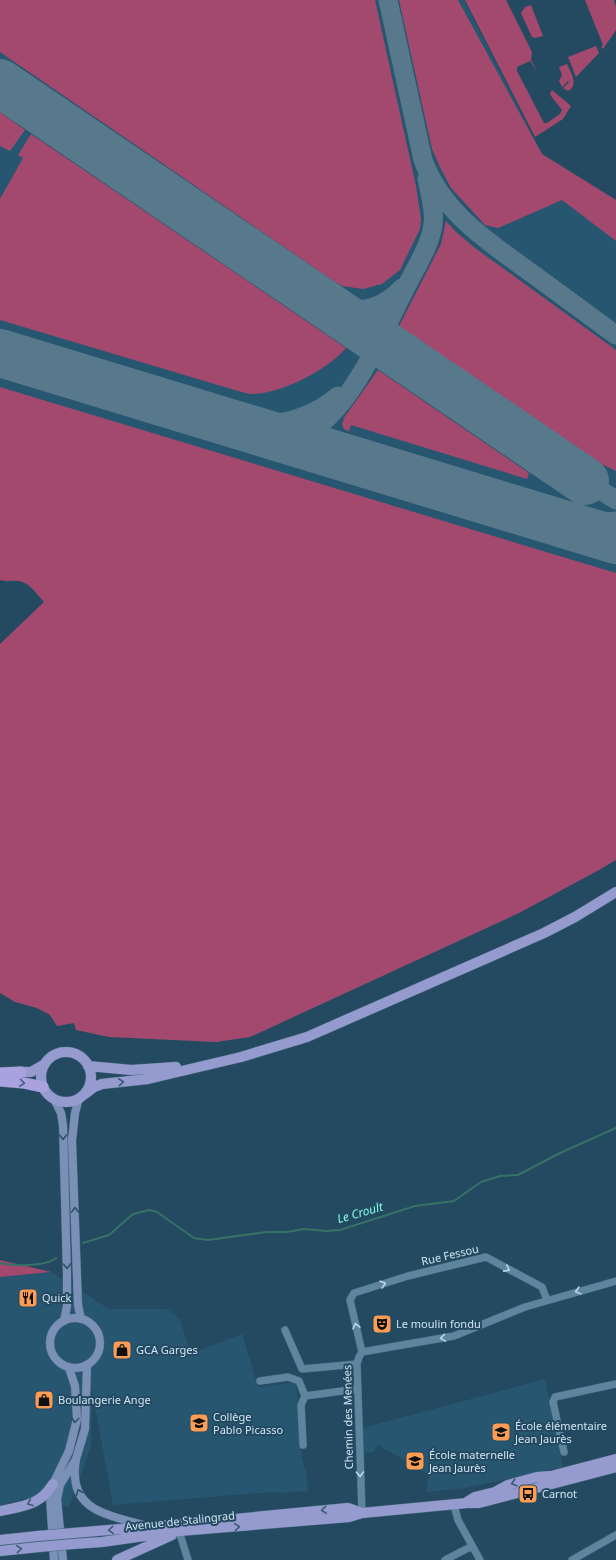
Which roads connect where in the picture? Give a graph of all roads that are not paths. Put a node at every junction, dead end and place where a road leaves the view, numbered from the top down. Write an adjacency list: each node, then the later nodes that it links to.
1 (616, 892): 3 (main road)
2 (45, 1064): 4 (main road); 5 (main road); 8 (main road)
3 (204, 1065): 4 (main road); 9 (main road, one-way to 3)
4 (88, 1066): 9 (main road)
5 (21, 1072): 6 (highway)
6 (0, 1073)
7 (0, 1081): 8 (highway, one-way to 8)
8 (43, 1088): 10 (main road)
9 (82, 1096): 10 (main road); 14 (main road, one-way to 9)
10 (54, 1099): 15 (main road, one-way to 15)
11 (616, 1281): 13 (street, one-way to 13)
12 (350, 1300): 13 (street, Rue Fessou, one-way to 13); 17 (street, Chemin des Menées, one-way to 12)
13 (547, 1300): 17 (street, one-way to 17)
14 (81, 1319): 15 (main road); 19 (main road)
15 (64, 1321): 20 (main road)
16 (285, 1330): 18 (street)
17 (362, 1352): 18 (street, Chemin des Menées)
18 (357, 1364): 23 (street, Chemin des Menées)
19 (87, 1365): 20 (main road); 27 (main road)
20 (70, 1368): 30 (main road, one-way to 30)
21 (260, 1381): 24 (street)
22 (616, 1384): 26 (street)
23 (357, 1389): 24 (street); 34 (street, Chemin des Menées, one-way to 34)
24 (305, 1396): 25 (street)
25 (303, 1445)
26 (564, 1452)
27 (76, 1459): 35 (main road, one-way to 27); 42 (main road)
28 (616, 1460): 31 (main road, Avenue de Stalingrad, one-way to 31)
29 (616, 1467): 31 (main road, Avenue de Stalingrad)
30 (53, 1484): 33 (main road, one-way to 33); 41 (main road)
31 (466, 1503): 32 (main road, Avenue de Stalingrad)
32 (454, 1505): 34 (main road, Avenue de Stalingrad); 39 (street)
33 (0, 1511)
34 (362, 1513): 35 (main road, Avenue de Stalingrad, one-way to 35); 36 (main road, Avenue de Stalingrad, one-way to 34)
35 (149, 1526): 38 (main road, Avenue de Stalingrad, one-way to 38, bridge)
36 (178, 1531): 40 (main road, Avenue de Stalingrad, one-way to 36, bridge); 43 (main road); 44 (street)
37 (616, 1535): 47 (street)
38 (0, 1540)
39 (472, 1546): 45 (street); 46 (street)
40 (0, 1551)
41 (54, 1560)
42 (63, 1560)
43 (117, 1560)
44 (188, 1560)
45 (446, 1560)
46 (480, 1560)
47 (572, 1560)

